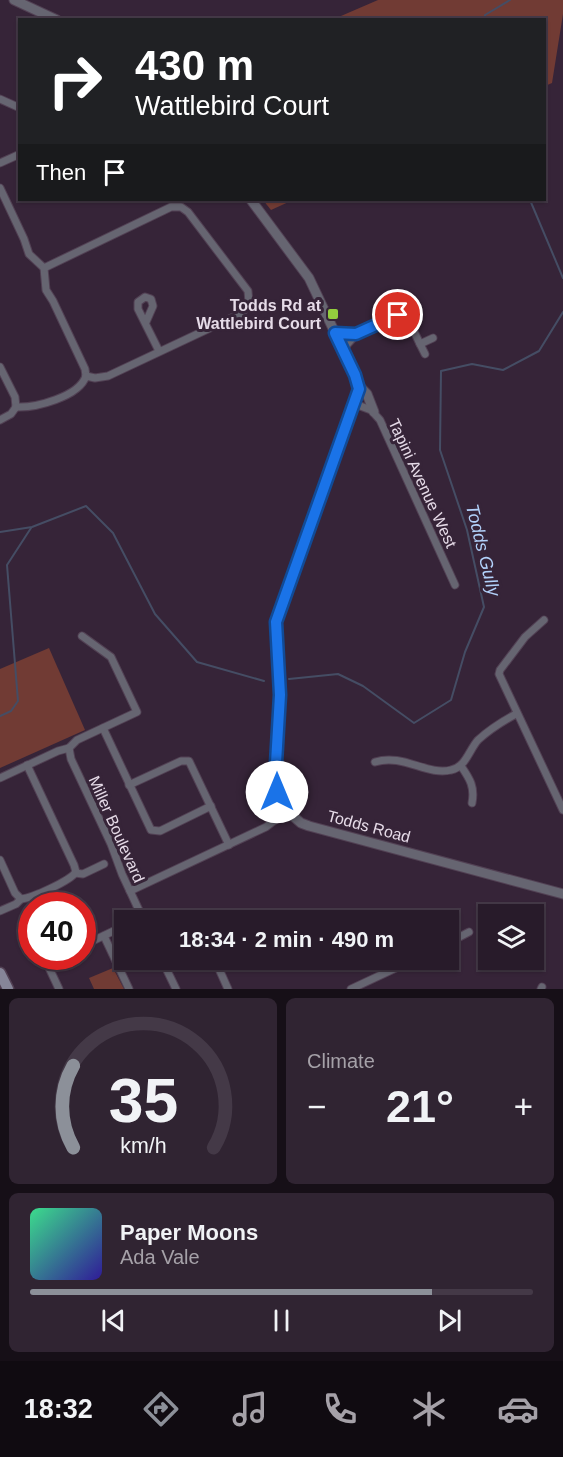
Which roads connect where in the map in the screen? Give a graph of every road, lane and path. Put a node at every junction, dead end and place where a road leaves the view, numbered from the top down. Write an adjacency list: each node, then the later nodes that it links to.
1 (14, 0): 2 (street)
2 (53, 18)
3 (0, 99): 4 (street)
4 (18, 107)
5 (18, 155): 6 (street)
6 (0, 163)
7 (0, 188): 9 (street)
8 (252, 201): 11 (street)
9 (44, 268): 15 (street); 19 (street)
10 (146, 322): 15 (street)
11 (335, 333): 12 (street); 16 (street)
12 (356, 334): 14 (street); 16 (street)
13 (433, 338): 14 (street)
14 (420, 344): 17 (street)
15 (159, 351): 19 (street)
16 (344, 351): 20 (street)
17 (425, 354)
18 (0, 367): 22 (street)
19 (86, 376): 22 (street)
20 (359, 386): 21 (street); 23 (street)
21 (355, 404): 23 (street, Tapini Avenue West); 39 (street)
22 (16, 406): 24 (street)
23 (375, 412): 25 (street, Tapini Avenue West)
24 (0, 420)
25 (455, 585)
26 (544, 620): 28 (street)
27 (82, 636): 29 (street)
28 (516, 714): 33 (street); 38 (street)
29 (103, 728): 30 (street); 35 (street)
30 (69, 748): 32 (street); 44 (street, Miller Boulevard)
31 (375, 762): 33 (street)
32 (27, 765): 34 (street); 43 (street)
33 (460, 766): 36 (street)
34 (0, 778)
35 (129, 785): 37 (street); 37 (street)
36 (472, 803)
37 (211, 806): 40 (street)
38 (563, 810)
39 (287, 811): 40 (street); 46 (street, Todds Road)
40 (229, 845): 44 (street)
41 (0, 860): 47 (street)
42 (104, 864): 43 (street)
43 (75, 873): 45 (street)
44 (130, 891): 49 (street, Miller Boulevard)
45 (42, 892)
46 (563, 894)
47 (18, 895)
48 (18, 902): 50 (street)
49 (137, 910)
50 (0, 911)
51 (114, 931): 53 (street)
52 (469, 932): 54 (street)
53 (104, 936): 55 (street); 63 (street)
54 (459, 937)
55 (96, 940)
56 (50, 970): 62 (street)
57 (167, 970): 64 (street)
58 (219, 970): 65 (street)
59 (392, 970): 66 (street)
60 (0, 973): 61 (main road)
61 (8, 989)
62 (59, 989)
63 (129, 989)
64 (176, 989)
65 (228, 989)
66 (351, 989)

